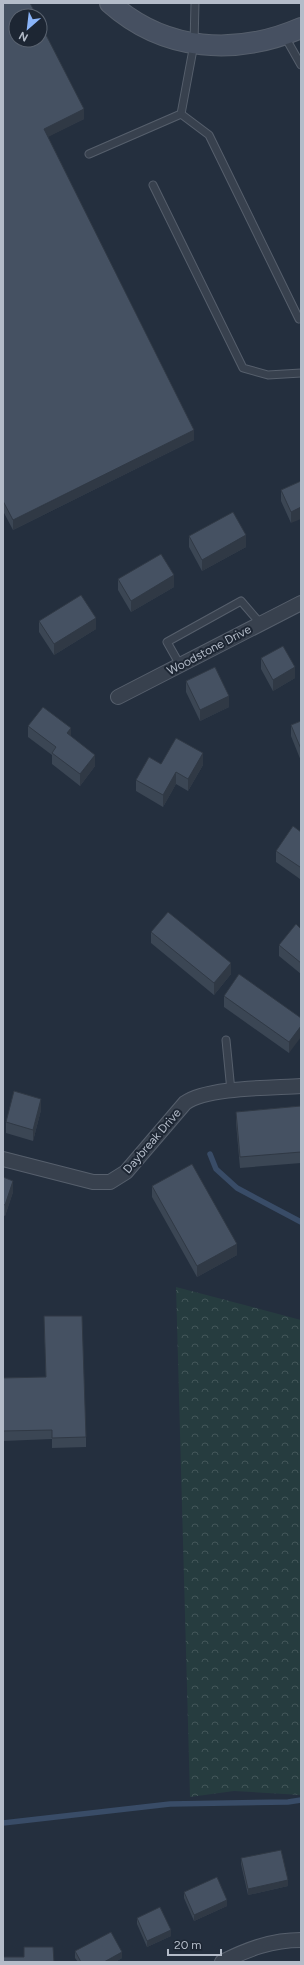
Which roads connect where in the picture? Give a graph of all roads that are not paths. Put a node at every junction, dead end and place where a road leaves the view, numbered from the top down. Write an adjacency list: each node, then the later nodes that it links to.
1 (110, 3): 4 (street)
2 (195, 3): 4 (lane)
3 (293, 31): 4 (street); 5 (lane)
4 (194, 44): 6 (lane)
5 (301, 64)
6 (181, 114): 7 (lane); 9 (lane)
7 (89, 154)
8 (153, 185): 10 (lane)
9 (299, 318)
10 (301, 373)
11 (301, 603): 12 (street, Woodstone Drive)
12 (260, 623): 13 (street, Woodstone Drive); 13 (lane)
13 (180, 665): 14 (street, Woodstone Drive)
14 (118, 697)
15 (226, 1040): 17 (lane)
16 (301, 1086): 17 (street, Daybreak Drive)
17 (231, 1092): 18 (street, Daybreak Drive)
18 (3, 1159)
19 (301, 1940): 20 (street)
20 (222, 1962)

